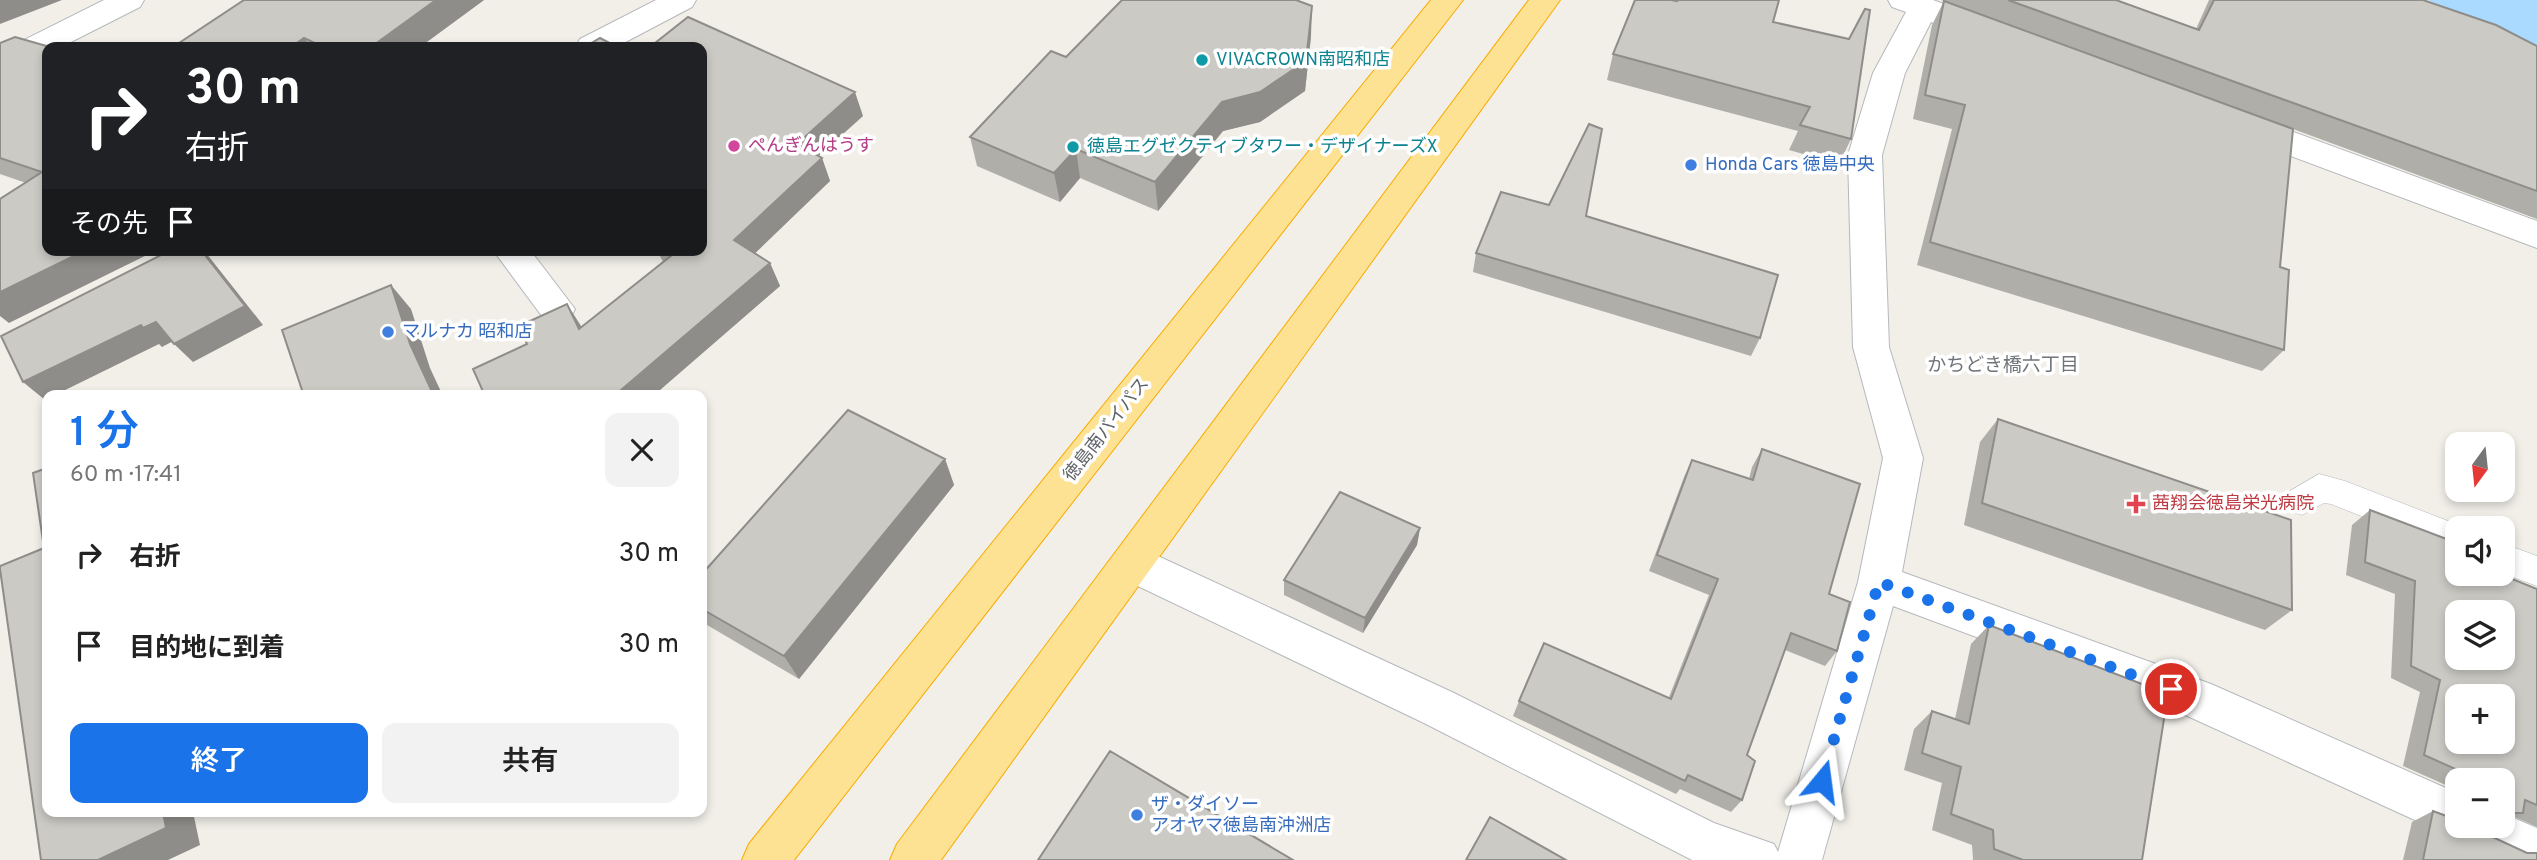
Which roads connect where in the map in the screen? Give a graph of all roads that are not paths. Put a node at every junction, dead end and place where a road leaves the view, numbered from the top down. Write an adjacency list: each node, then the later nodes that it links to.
1 (129, 0): 7 (street)
2 (681, 0): 8 (street)
3 (1448, 0): 24 (highway, 徳島南バイパス)
4 (1545, 0): 18 (highway)
5 (1913, 4): 6 (street); 20 (street)
6 (2015, 41)
7 (46, 42)
8 (601, 42)
9 (42, 44): 10 (street)
10 (0, 65)
11 (2210, 114): 12 (street)
12 (2537, 235)
13 (515, 256): 14 (street)
14 (557, 309)
15 (2302, 501): 16 (lane)
16 (2445, 535)
17 (2515, 563): 19 (lane)
18 (1133, 564): 25 (highway); 26 (street)
19 (2537, 571)
20 (1879, 582): 21 (street); 27 (street)
21 (2445, 811)
22 (2506, 838): 23 (street)
23 (2537, 852)
24 (765, 860)
25 (914, 860)
26 (1758, 860)
27 (1800, 860)

